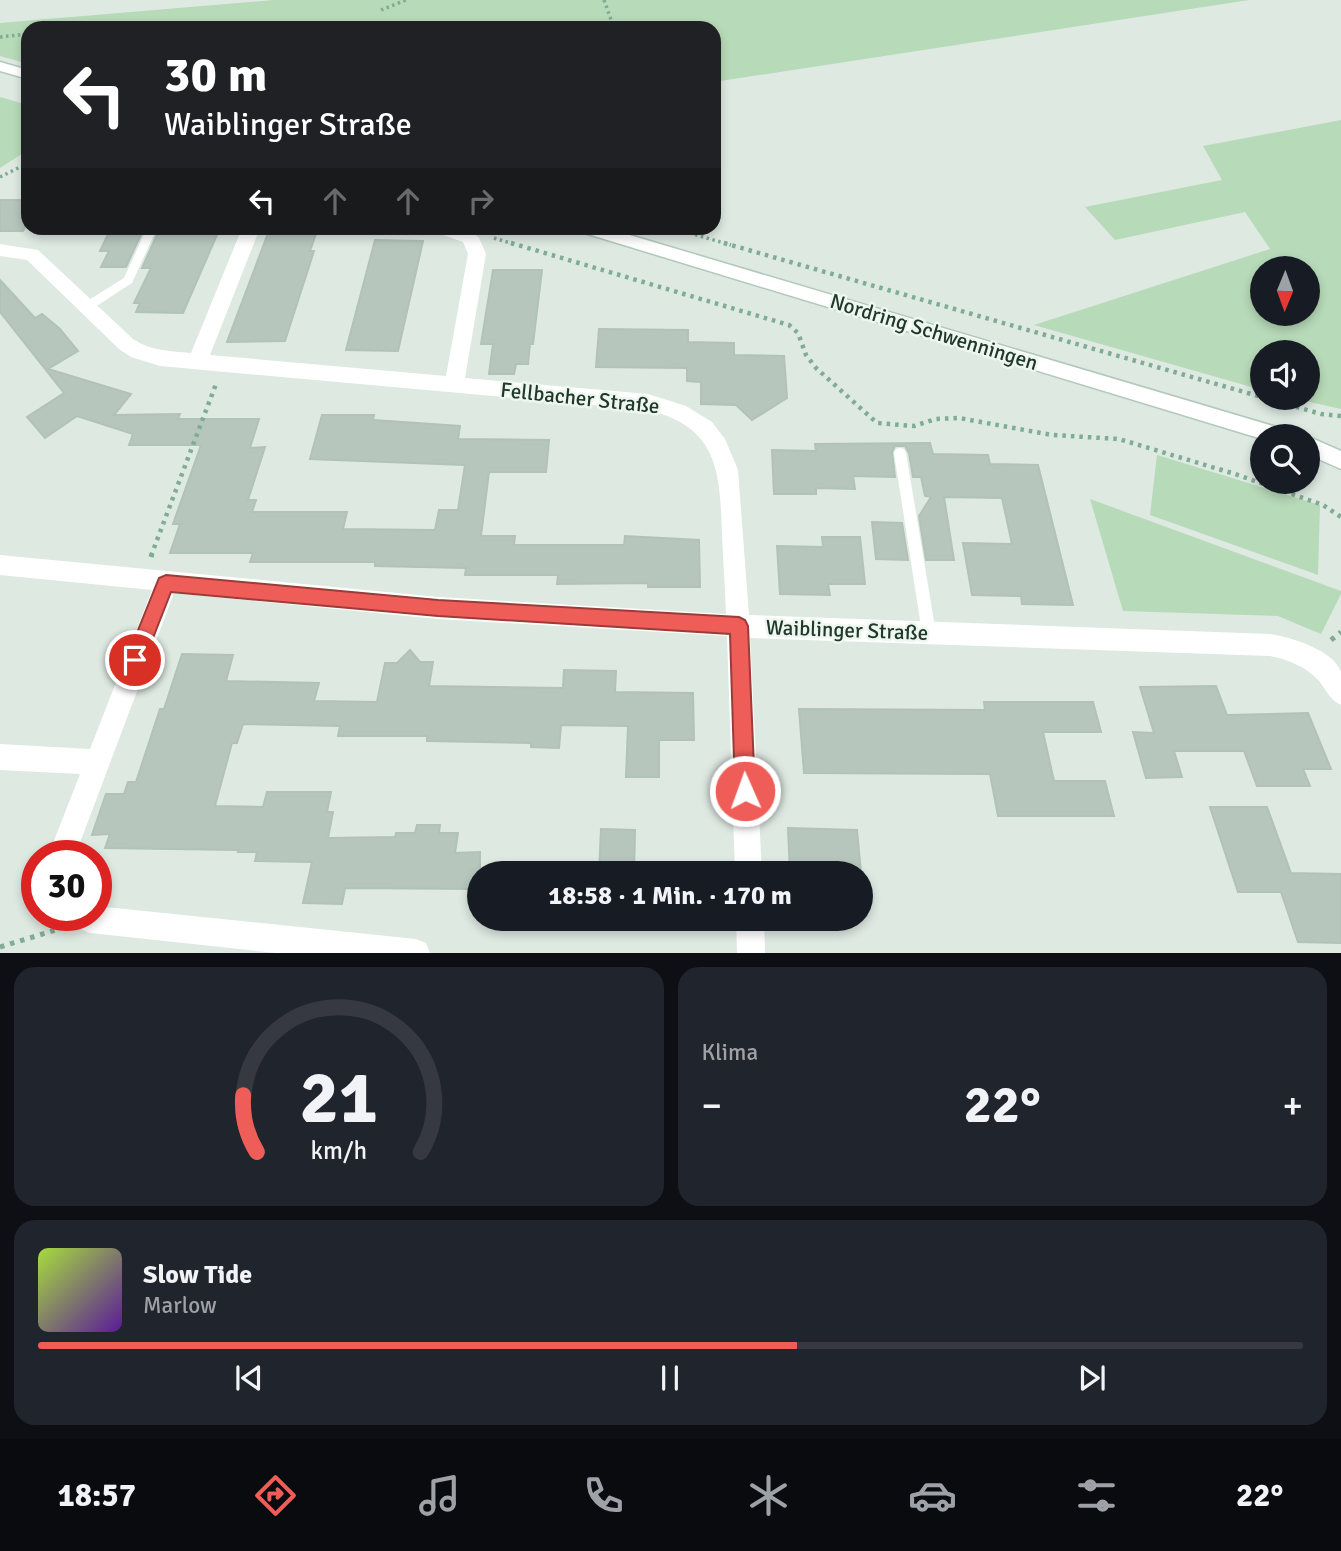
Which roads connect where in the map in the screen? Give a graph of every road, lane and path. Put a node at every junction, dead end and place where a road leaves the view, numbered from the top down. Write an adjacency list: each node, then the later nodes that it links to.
1 (406, 0): 3 (path)
2 (604, 0): 4 (path)
3 (381, 10)
4 (612, 21)
5 (21, 35): 6 (path)
6 (0, 37)
7 (0, 66): 8 (street)
8 (21, 73)
9 (21, 166): 10 (path)
10 (0, 177)
11 (149, 235): 18 (lane)
12 (248, 235): 19 (street)
13 (467, 235): 16 (street)
14 (610, 235): 23 (street, Nordring Schwenningen)
15 (696, 235): 22 (path)
16 (472, 240): 21 (street); 29 (path)
17 (0, 250): 18 (street, Fellbacher Straße)
18 (88, 306): 19 (street, Fellbacher Straße)
19 (197, 363): 20 (street, Fellbacher Straße)
20 (223, 365): 21 (street, Fellbacher Straße); 31 (path)
21 (454, 385): 32 (street, Fellbacher Straße)
22 (1341, 416)
23 (1250, 427)
24 (1320, 445): 25 (street)
25 (1341, 446)
26 (1320, 450): 28 (street)
27 (900, 453): 33 (lane)
28 (1341, 460)
29 (1341, 517)
30 (0, 565): 31 (street, Waiblinger Straße)
31 (154, 582): 32 (street, Waiblinger Straße); 36 (street)
32 (739, 626): 33 (street, Waiblinger Straße); 38 (street, Fellbacher Straße)
33 (929, 633): 34 (street, Waiblinger Straße)
34 (1341, 693)
35 (0, 757): 36 (street)
36 (95, 762): 37 (street)
37 (67, 840)
38 (748, 861)
39 (112, 920): 43 (street)
40 (45, 931): 42 (path)
41 (750, 931): 44 (street)
42 (0, 947)
43 (416, 953)
44 (751, 953)

